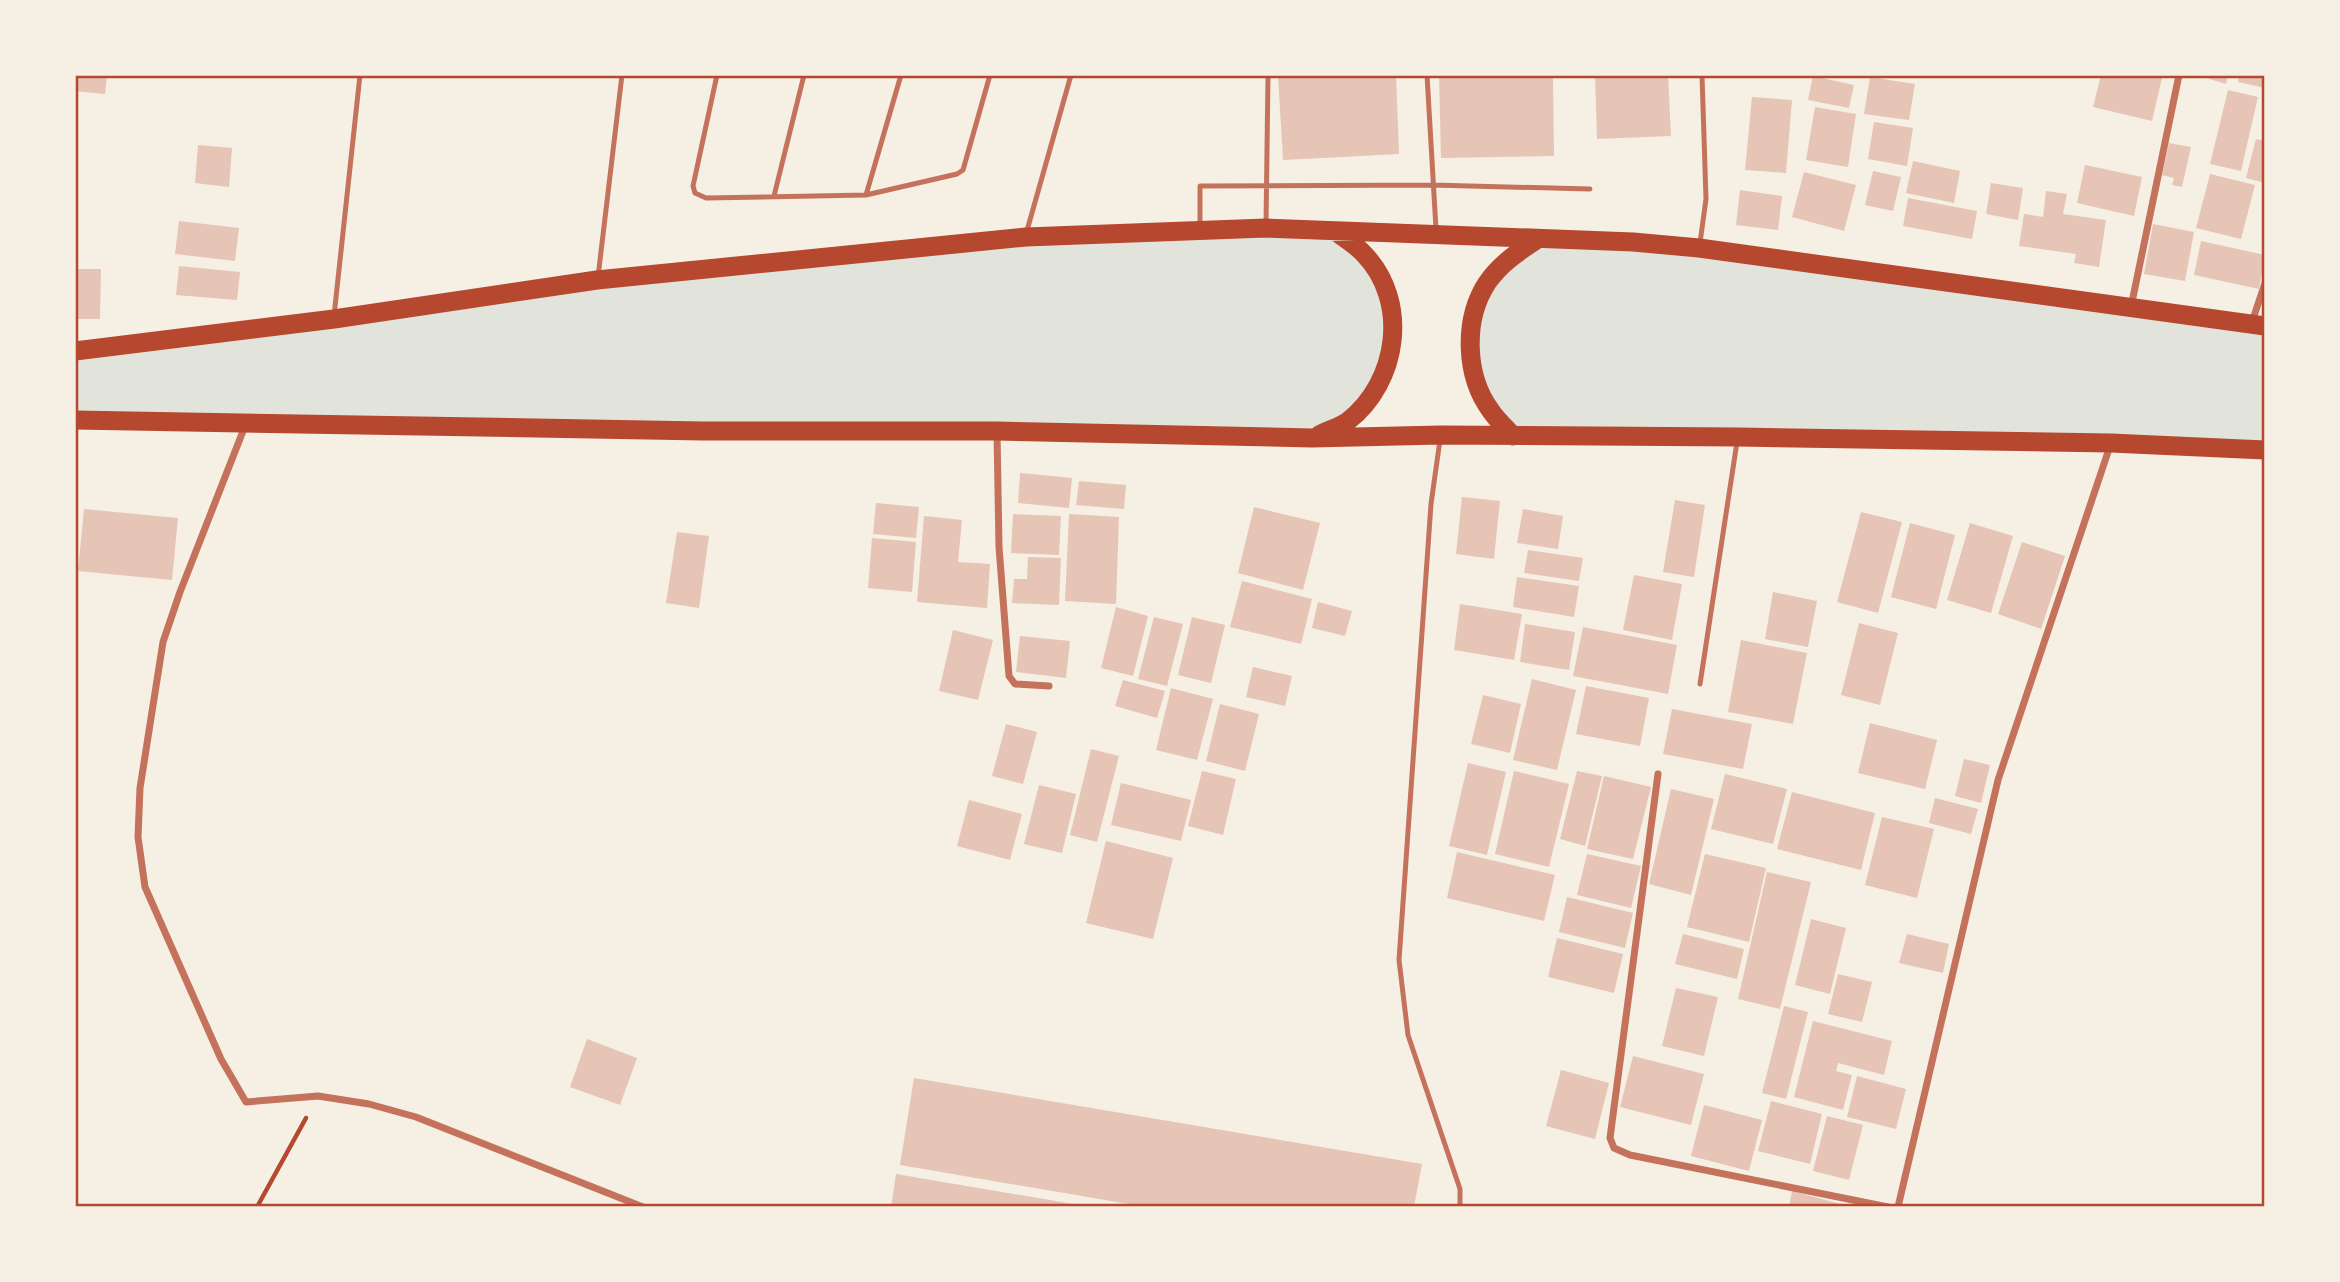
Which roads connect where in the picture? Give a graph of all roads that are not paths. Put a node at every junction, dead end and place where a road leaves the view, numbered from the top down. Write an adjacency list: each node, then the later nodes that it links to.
1 (360, 75): 27 (lane)
2 (622, 75): 24 (lane)
3 (717, 75): 16 (lane)
4 (804, 75): 16 (lane)
5 (901, 75): 15 (lane)
6 (990, 75): 15 (lane)
7 (1071, 75): 21 (lane)
8 (1268, 75): 13 (lane)
9 (1427, 75): 12 (lane)
10 (1702, 75): 23 (lane)
11 (2179, 75): 26 (street)
12 (1432, 185): 13 (lane); 14 (lane); 20 (lane)
13 (1266, 187): 17 (lane); 18 (lane)
14 (1590, 189)
15 (866, 195): 16 (lane)
16 (774, 196)
17 (1266, 228): 18 (highway); 19 (highway)
18 (1200, 230): 21 (highway)
19 (1335, 231): 20 (highway); 36 (highway)
20 (1436, 233): 22 (highway)
21 (1026, 237): 24 (highway)
22 (1536, 240): 23 (highway); 34 (highway)
23 (1699, 248): 26 (highway)
24 (597, 280): 27 (highway)
25 (2265, 283): 28 (street)
26 (2131, 307): 28 (highway)
27 (334, 319): 29 (highway)
28 (2258, 325)
29 (75, 351)
30 (75, 420): 31 (highway)
31 (246, 423): 32 (highway); 42 (street)
32 (997, 431): 36 (highway); 40 (street)
33 (1440, 435): 34 (highway); 36 (highway); 43 (lane)
34 (1513, 436): 35 (highway)
35 (1738, 437): 37 (highway); 39 (lane)
36 (1312, 438)
37 (2111, 443): 38 (highway); 45 (street)
38 (2265, 450)
39 (1700, 684)
40 (1049, 686)
41 (1658, 774): 44 (street)
42 (643, 1207)
43 (1460, 1207)
44 (1888, 1207)
45 (1898, 1207)

